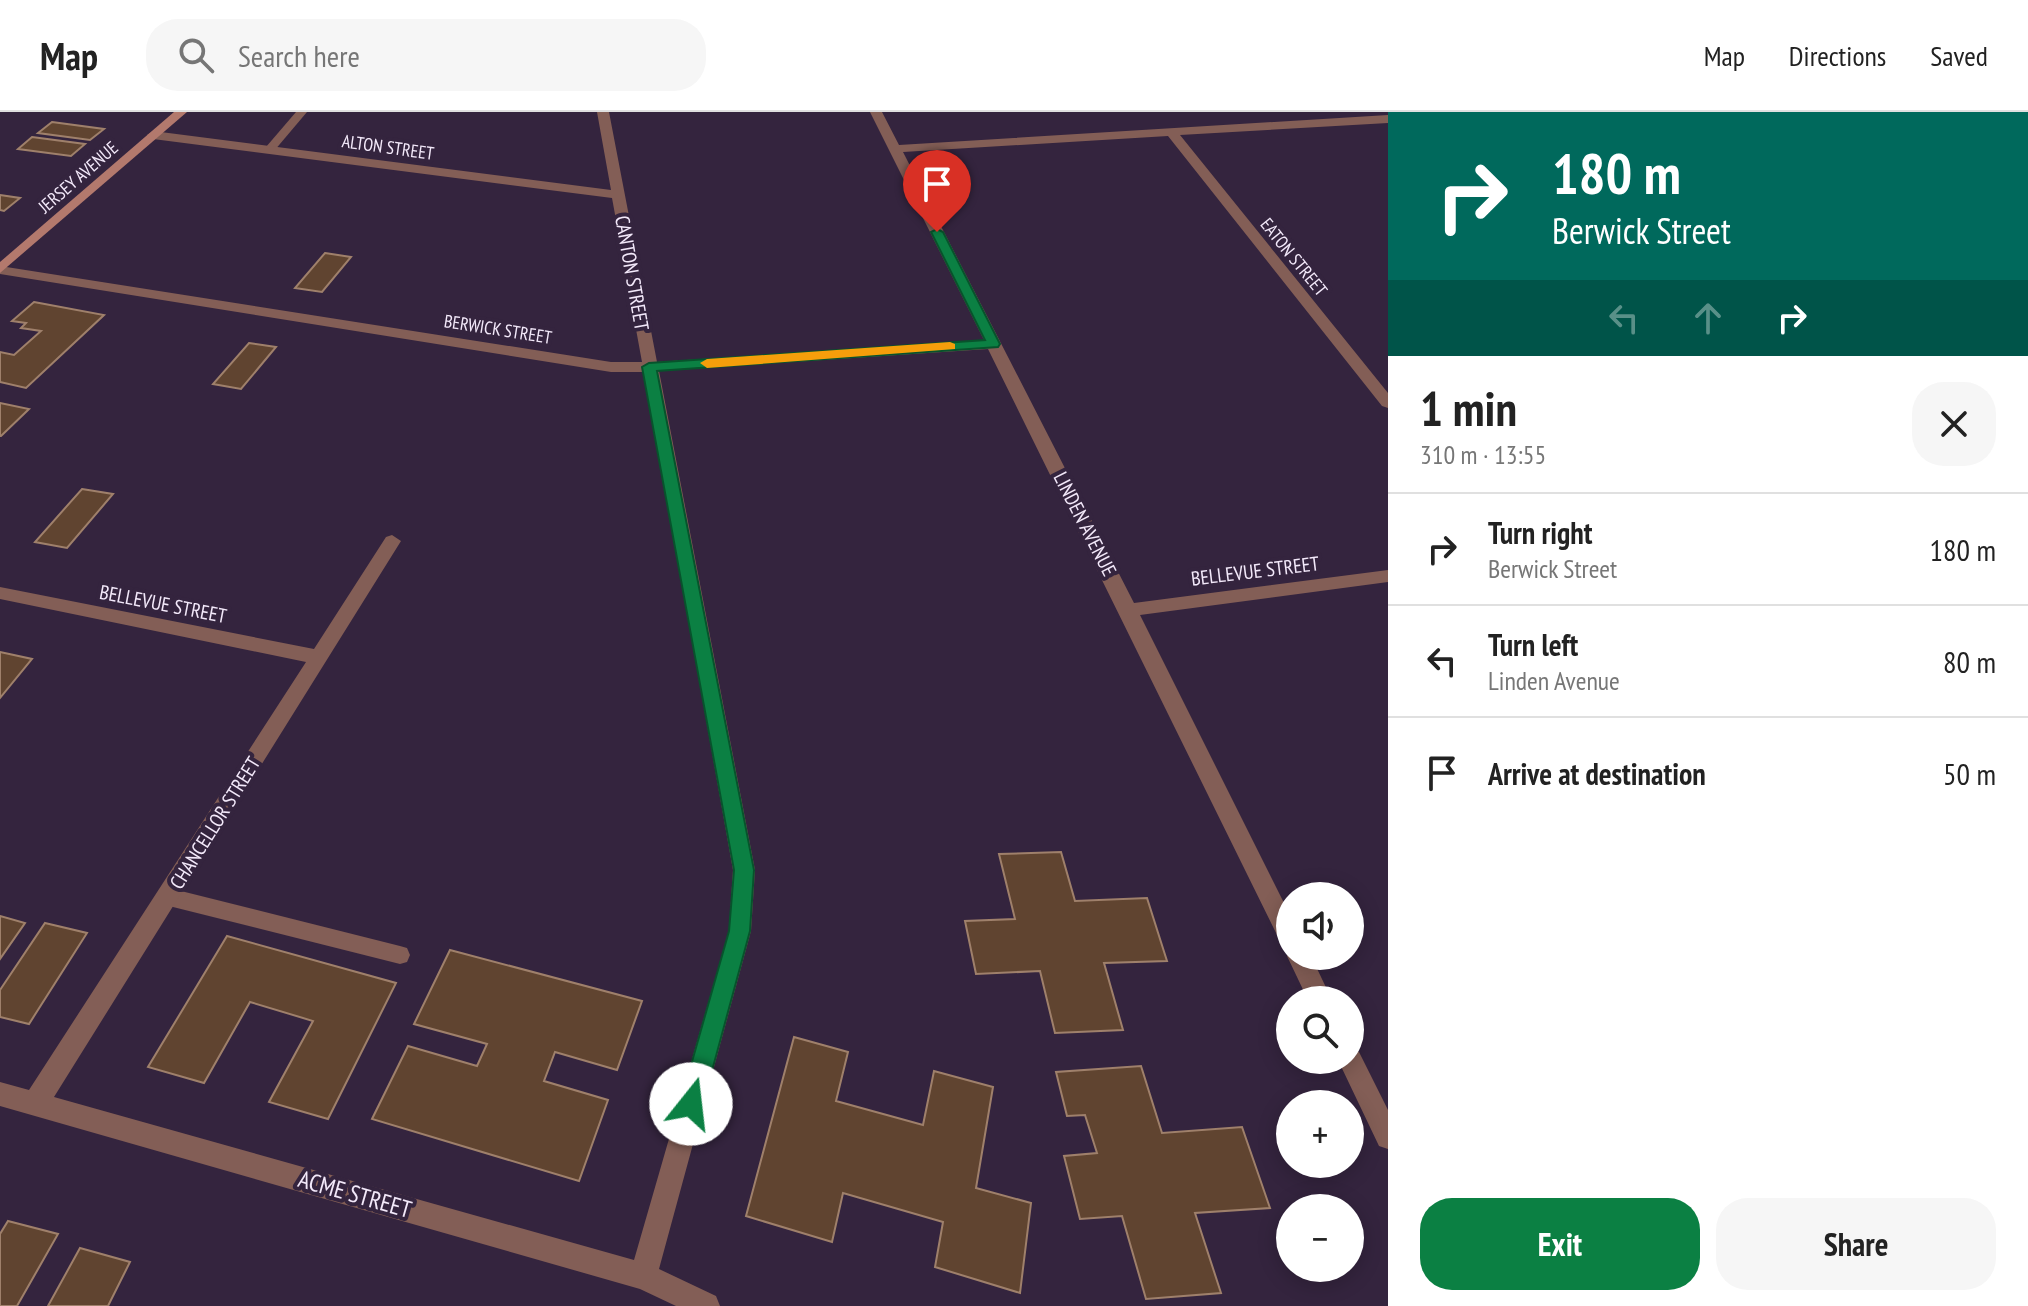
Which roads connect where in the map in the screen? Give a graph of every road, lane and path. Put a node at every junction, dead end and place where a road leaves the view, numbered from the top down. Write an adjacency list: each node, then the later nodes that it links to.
1 (181, 112): 7 (street, JERSEY AVENUE)
2 (302, 112): 8 (lane)
3 (603, 112): 10 (street, CANTON STREET)
4 (876, 112): 9 (street, LINDEN AVENUE)
5 (1388, 119): 6 (street)
6 (1172, 133): 9 (street); 14 (street, EATON STREET)
7 (153, 135): 8 (street, ALTON STREET); 11 (street, JERSEY AVENUE)
8 (270, 149): 10 (street, ALTON STREET)
9 (894, 149): 12 (street, LINDEN AVENUE)
10 (618, 195): 13 (street, CANTON STREET)
11 (0, 270): 13 (street, BERWICK STREET)
12 (993, 344): 13 (street, BERWICK STREET); 18 (street, LINDEN AVENUE)
13 (649, 367): 27 (street, CANTON STREET)
14 (1388, 403)
15 (392, 541): 19 (street, CHANCELLOR STREET)
16 (1388, 576): 18 (street, BELLEVUE STREET)
17 (0, 593): 19 (street, BELLEVUE STREET)
18 (1128, 610): 21 (street, LINDEN AVENUE)
19 (317, 657): 20 (street, CHANCELLOR STREET)
20 (169, 897): 22 (lane); 25 (street, CHANCELLOR STREET)
21 (1276, 910)
22 (400, 955)
23 (1357, 1074): 26 (street)
24 (0, 1094): 25 (street, ACME STREET)
25 (35, 1104): 27 (street, ACME STREET)
26 (1388, 1137)
27 (643, 1276): 28 (street, ACME STREET)
28 (706, 1306)

